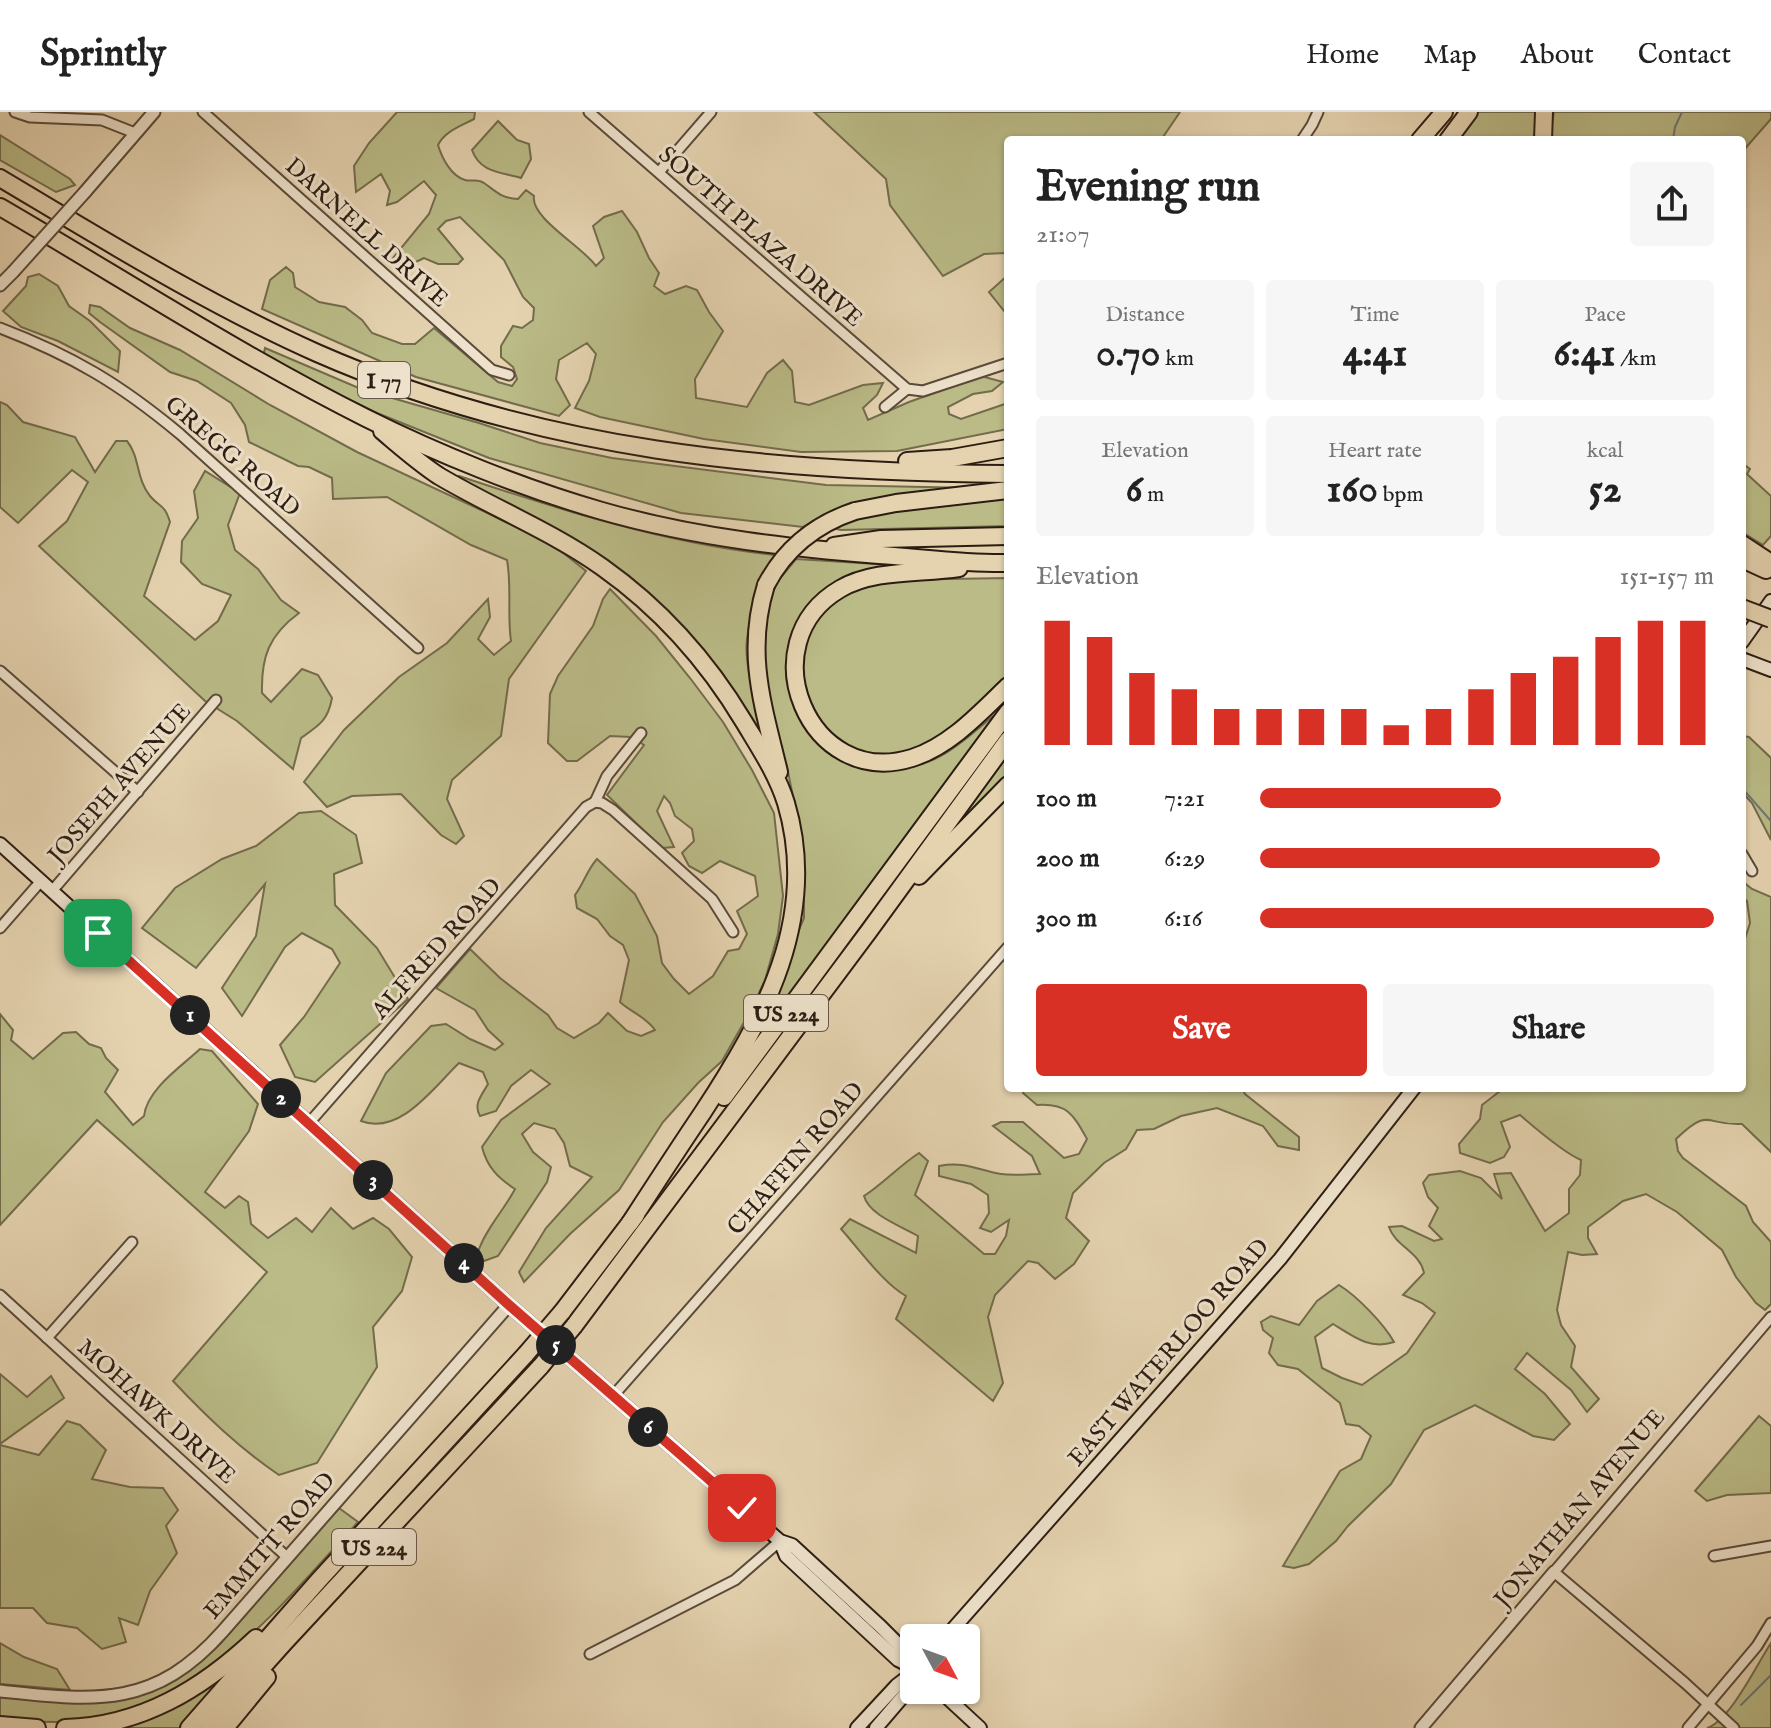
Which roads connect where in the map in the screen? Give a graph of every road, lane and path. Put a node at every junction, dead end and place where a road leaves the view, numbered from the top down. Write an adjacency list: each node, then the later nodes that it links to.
1 (15, 112): 10 (street)
2 (154, 112): 10 (street)
3 (203, 112): 21 (street, DARNELL DRIVE)
4 (589, 112): 15 (street, SOUTH PLAZA DRIVE)
5 (711, 112): 15 (street)
6 (1318, 112): 11 (street)
7 (1445, 112): 12 (highway)
8 (1469, 112): 13 (highway)
9 (1544, 112): 14 (highway)
10 (135, 133): 18 (street, bridge)
11 (1304, 136)
12 (1426, 136)
13 (1451, 136)
14 (1543, 136)
15 (659, 172): 22 (street, SOUTH PLAZA DRIVE)
16 (0, 178): 26 (highway, I 77)
17 (0, 207): 24 (highway, I 77)
18 (0, 285)
19 (0, 328): 39 (street, GREGG ROAD)
20 (1004, 364): 22 (street)
21 (509, 375)
22 (907, 389): 23 (street)
23 (885, 407)
24 (369, 420): 30 (highway, I 77); 50 (highway)
25 (1004, 449): 26 (highway)
26 (851, 469): 27 (highway, I 77)
27 (1004, 474)
28 (1004, 490): 50 (highway, bridge)
29 (1004, 536): 30 (highway)
30 (808, 549): 33 (highway, I 77)
31 (1755, 560): 34 (highway)
32 (1004, 563): 33 (highway, I 77)
33 (981, 564): 43 (highway)
34 (1771, 573)
35 (1771, 601): 38 (main road)
36 (1746, 610): 37 (highway, bridge)
37 (1771, 619)
38 (1746, 636)
39 (418, 648)
40 (1746, 661): 41 (main road)
41 (1771, 670)
42 (0, 671): 49 (street)
43 (1004, 690)
44 (216, 700): 49 (street, JOSEPH AVENUE)
45 (1004, 717): 63 (highway, US 224)
46 (641, 733): 51 (street, ALFRED ROAD)
47 (1004, 745): 58 (highway, US 224)
48 (1004, 789): 58 (highway)
49 (138, 792): 56 (street, JOSEPH AVENUE)
50 (785, 799): 63 (highway)
51 (595, 802): 59 (street); 62 (street, ALFRED ROAD)
52 (0, 844): 55 (main road)
53 (1746, 861): 54 (street)
54 (1752, 871)
55 (41, 881): 56 (main road); 57 (street)
56 (52, 891): 62 (main road)
57 (0, 928)
58 (869, 931): 70 (highway, US 224, bridge)
59 (733, 932)
60 (1004, 952): 69 (street, CHAFFIN ROAD)
61 (1411, 1092): 78 (main road, EAST WATERLOO ROAD)
62 (309, 1123): 66 (main road)
63 (630, 1223): 76 (highway, US 224, bridge)
64 (132, 1242): 68 (street)
65 (0, 1295): 68 (street, MOHAWK DRIVE)
66 (509, 1305): 69 (main road); 74 (street, EMMITT ROAD)
67 (1771, 1317): 75 (street, JONATHAN AVENUE)
68 (47, 1338): 74 (street, MOHAWK DRIVE)
69 (613, 1396): 71 (main road)
70 (383, 1538): 90 (highway, US 224); 91 (highway)
71 (780, 1541): 79 (main road); 80 (street)
72 (1771, 1546): 73 (street)
73 (1714, 1556)
74 (287, 1557): 82 (street, EMMITT ROAD)
75 (1554, 1572): 85 (street); 95 (street, JONATHAN AVENUE)
76 (319, 1580): 88 (highway); 89 (highway, US 224)
77 (1771, 1623): 85 (street)
78 (957, 1624)
79 (900, 1646)
80 (590, 1654)
81 (900, 1682): 92 (main road)
82 (0, 1691)
83 (900, 1700): 93 (main road)
84 (954, 1704): 94 (main road)
85 (1708, 1704): 96 (street); 97 (street)
86 (0, 1725): 87 (highway)
87 (37, 1728)
88 (65, 1728)
89 (189, 1728)
90 (208, 1728)
91 (225, 1728)
92 (857, 1728)
93 (876, 1728)
94 (980, 1728)
95 (1421, 1728)
96 (1688, 1728)
97 (1734, 1728)

